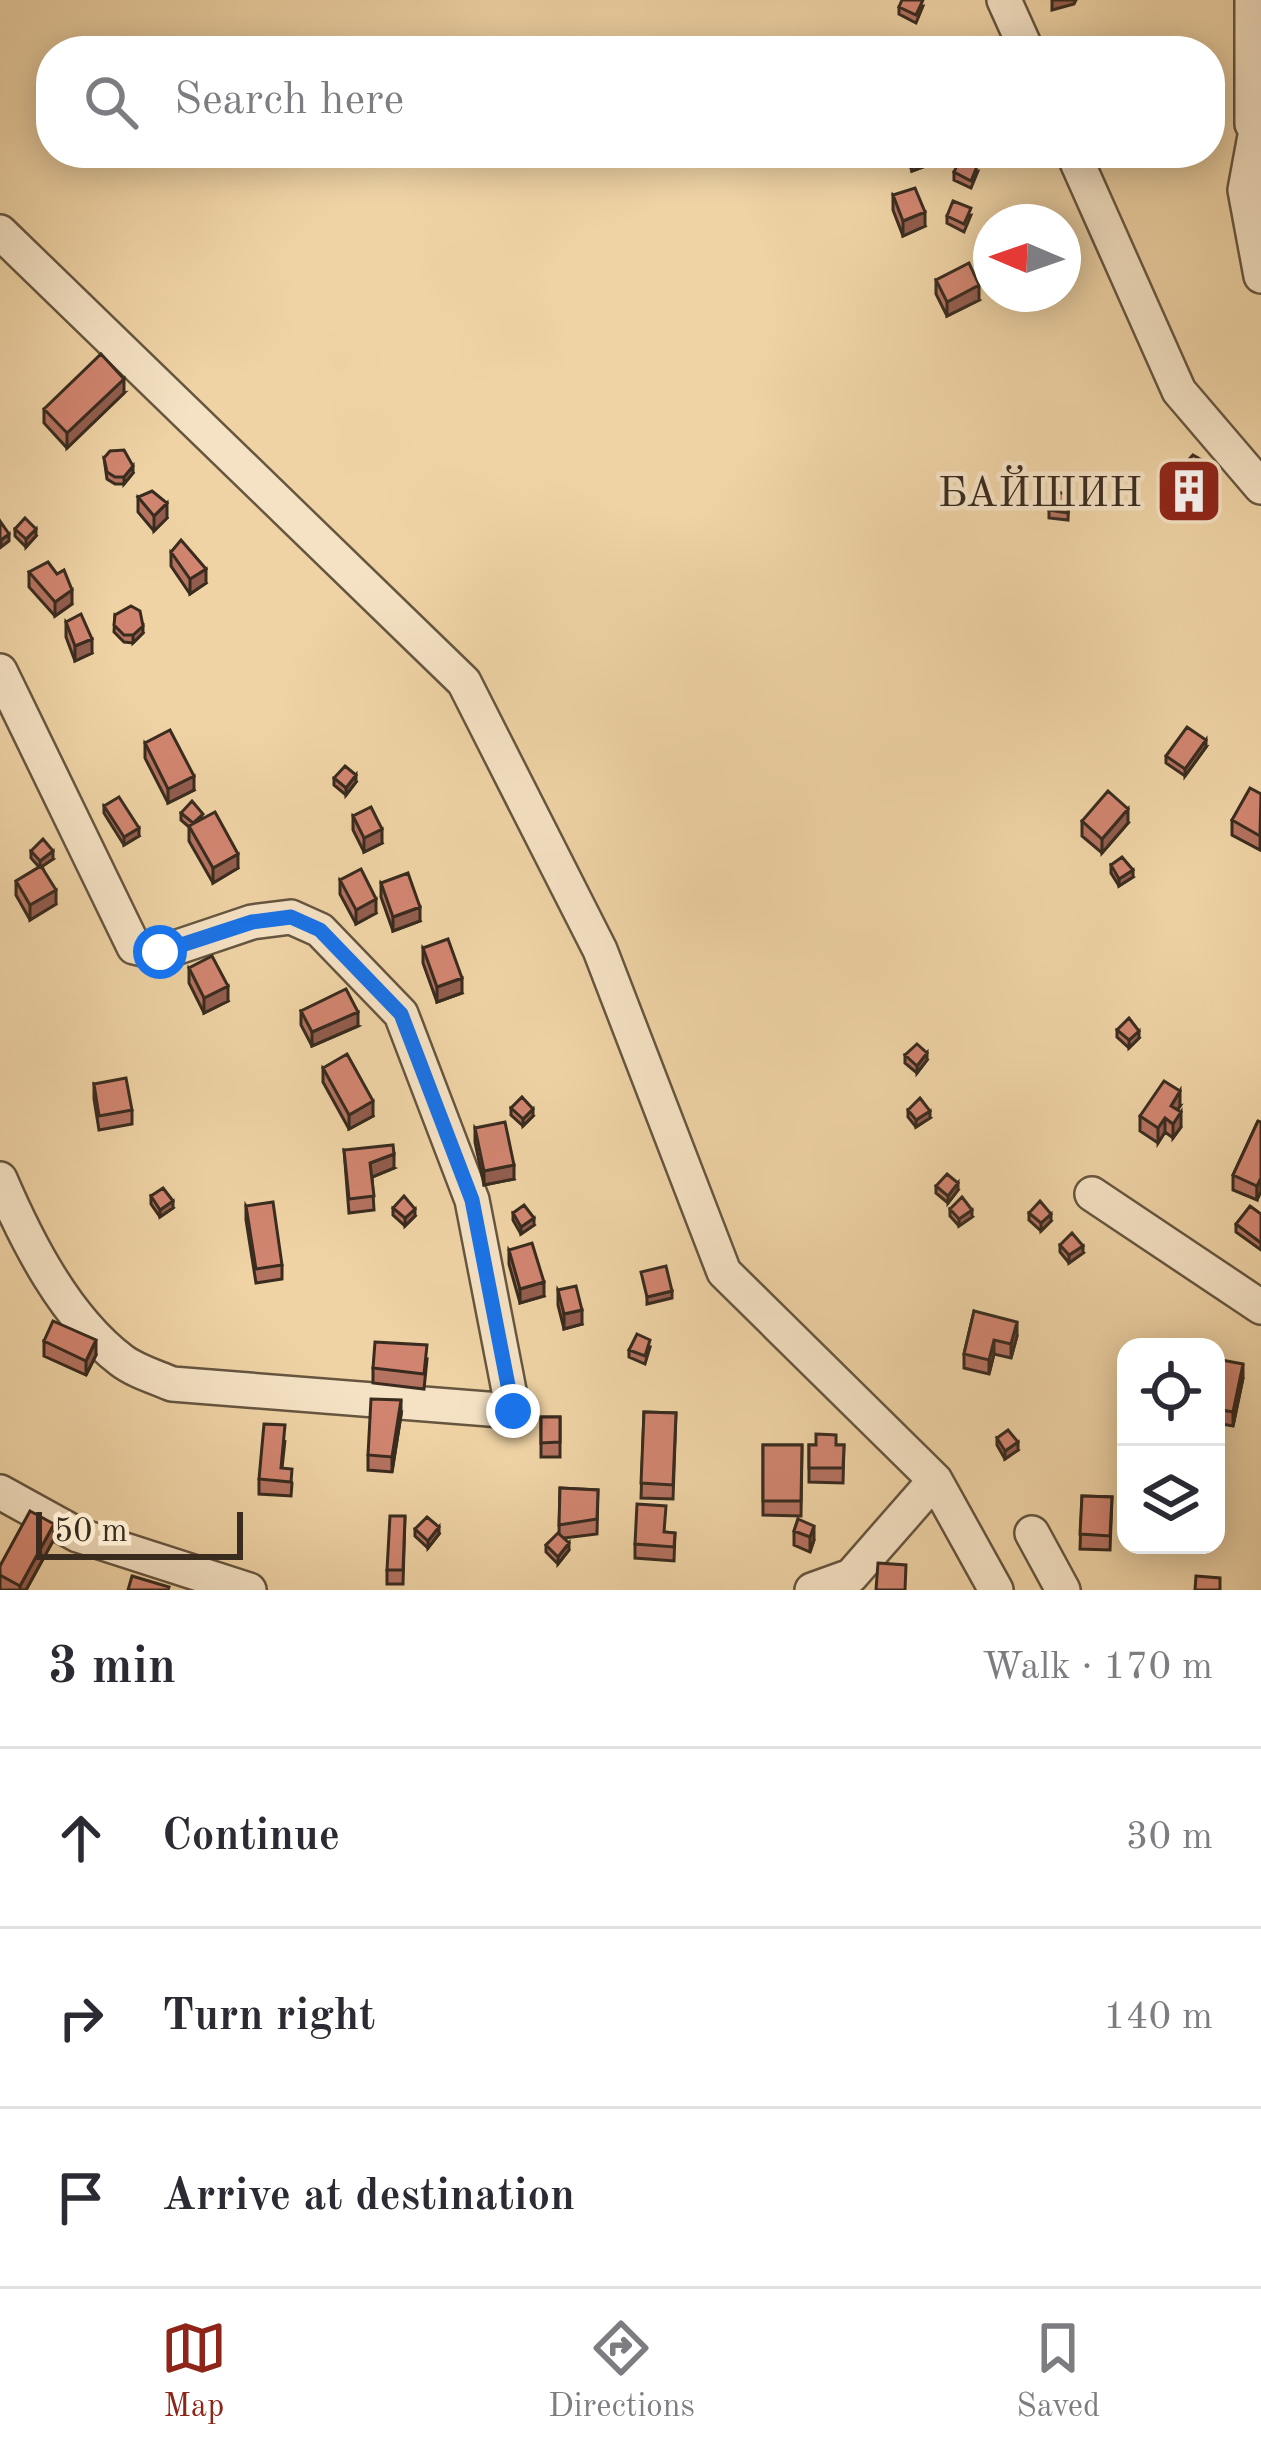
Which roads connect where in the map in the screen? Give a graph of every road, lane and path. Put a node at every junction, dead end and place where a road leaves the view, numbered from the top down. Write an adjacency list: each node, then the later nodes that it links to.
1 (1004, 0): 3 (street)
2 (1252, 0): 5 (street)
3 (1020, 36)
4 (1261, 103): 5 (street)
5 (1252, 154): 8 (street)
6 (1080, 168): 9 (street)
7 (0, 232): 14 (street)
8 (1261, 276)
9 (1261, 487)
10 (0, 670): 11 (street)
11 (0, 1179)
12 (1091, 1194): 13 (street)
13 (1261, 1307)
14 (935, 1480): 18 (street); 19 (street)
15 (0, 1492): 17 (street)
16 (1032, 1533): 20 (street)
17 (249, 1590)
18 (812, 1590)
19 (996, 1590)
20 (1063, 1590)

